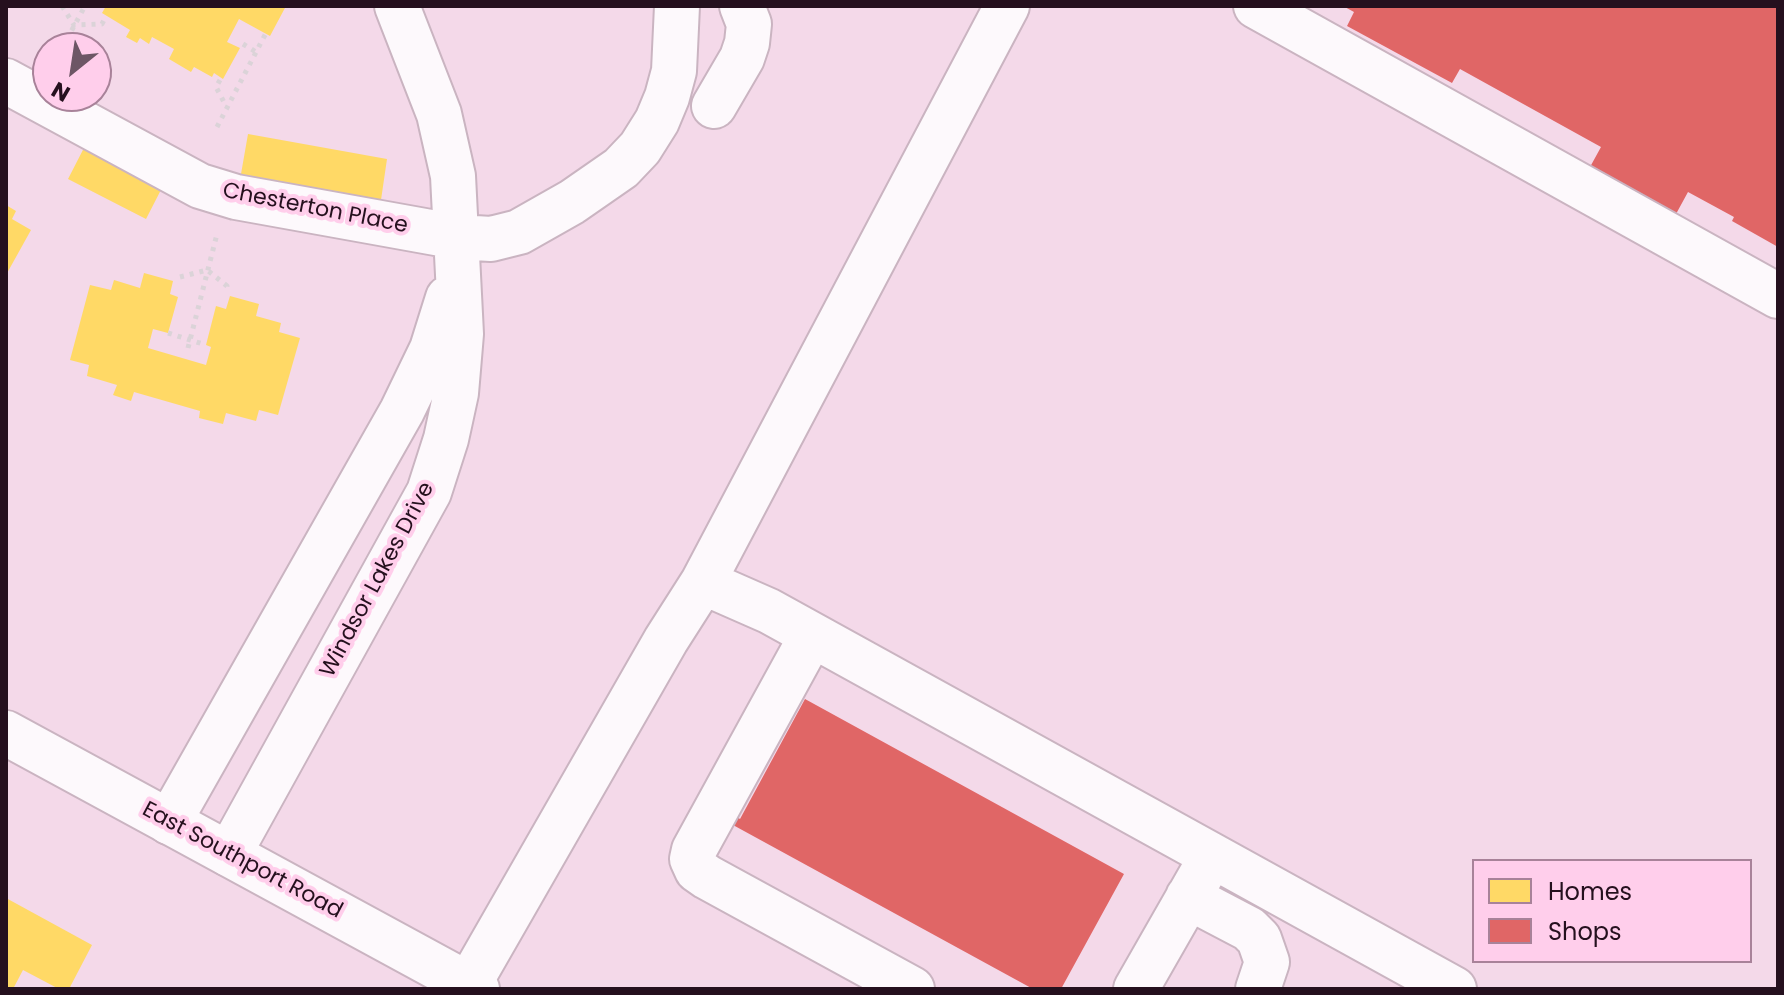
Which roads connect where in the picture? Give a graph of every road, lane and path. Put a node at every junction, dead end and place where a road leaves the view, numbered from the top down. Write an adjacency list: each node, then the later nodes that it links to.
1 (62, 6): 9 (path)
2 (85, 6): 9 (path)
3 (397, 6): 20 (street, Windsor Lakes Drive)
4 (677, 6): 20 (street, Chesterton Place)
5 (742, 6): 16 (street)
6 (1007, 6): 29 (street)
7 (1256, 6): 24 (street)
8 (105, 18): 9 (path)
9 (74, 25): 10 (path)
10 (70, 32)
11 (266, 33): 13 (path)
12 (243, 44): 13 (path)
13 (256, 52): 17 (path)
14 (220, 80): 17 (path)
15 (6, 81): 19 (street, Chesterton Place)
16 (714, 106)
17 (227, 107): 18 (path)
18 (217, 127)
19 (227, 194): 20 (street, Chesterton Place); 21 (path)
20 (458, 237): 32 (street, Windsor Lakes Drive); 33 (street, Windsor Lakes Drive)
21 (207, 270): 22 (path); 23 (path); 26 (path)
22 (180, 277)
23 (226, 292)
24 (1778, 296)
25 (168, 333): 26 (path)
26 (190, 338): 27 (path); 28 (path)
27 (206, 345)
28 (188, 348)
29 (703, 582): 30 (street); 37 (street)
30 (812, 635): 34 (street); 38 (street)
31 (6, 733): 32 (street, East Southport Road)
32 (169, 822): 33 (street, East Southport Road)
33 (229, 854): 37 (street, East Southport Road)
34 (1212, 856): 35 (street); 36 (street)
35 (1188, 897): 39 (street); 40 (street)
36 (1391, 974): 41 (street)
37 (471, 987)
38 (912, 989)
39 (1136, 989)
40 (1258, 989)
41 (1454, 989)

